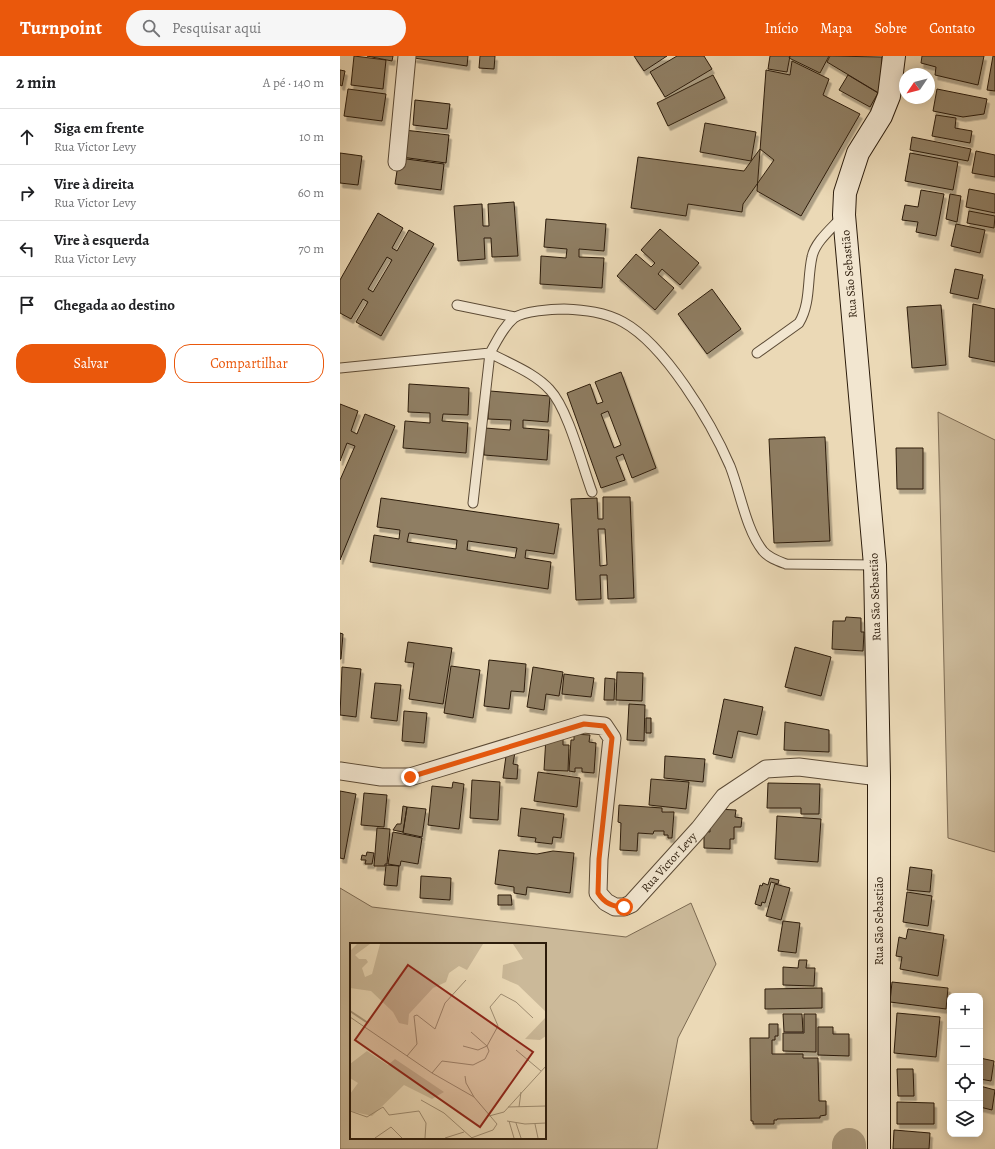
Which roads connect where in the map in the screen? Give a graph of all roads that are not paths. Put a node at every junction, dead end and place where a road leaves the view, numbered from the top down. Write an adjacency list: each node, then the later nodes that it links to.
1 (407, 56): 3 (street)
2 (894, 56): 4 (street, Rua São Sebastião)
3 (397, 162)
4 (844, 215): 8 (lane); 12 (street, Rua São Sebastião)
5 (457, 305): 6 (lane)
6 (515, 317): 7 (lane); 12 (lane)
7 (490, 353): 9 (lane); 10 (lane); 11 (lane)
8 (757, 353)
9 (340, 368)
10 (592, 492)
11 (473, 503)
12 (874, 565): 14 (street, Rua São Sebastião)
13 (340, 771): 14 (street, Rua Victor Levy)
14 (879, 777): 15 (street, Rua São Sebastião)
15 (879, 1149)

